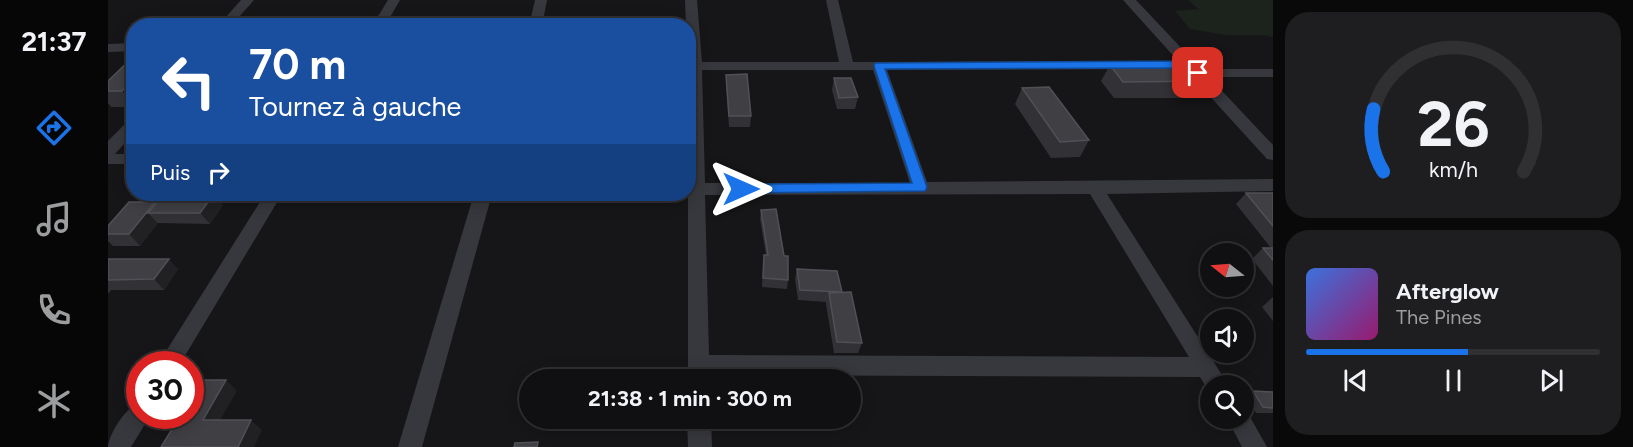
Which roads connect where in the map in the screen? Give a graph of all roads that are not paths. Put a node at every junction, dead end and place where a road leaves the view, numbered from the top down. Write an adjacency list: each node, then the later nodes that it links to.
1 (248, 0): 7 (street)
2 (394, 0): 8 (street)
3 (541, 0): 9 (street)
4 (691, 0): 10 (street)
5 (832, 0): 14 (street)
6 (1129, 0): 16 (street)
7 (231, 18)
8 (383, 18)
9 (537, 18)
10 (692, 18)
11 (126, 47): 12 (street)
12 (108, 48)
13 (696, 66): 14 (street)
14 (847, 66): 15 (street)
15 (879, 66): 16 (street); 25 (street)
16 (1194, 69): 17 (street); 20 (street)
17 (1273, 73)
18 (126, 132): 19 (street)
19 (108, 151)
20 (1273, 155)
21 (108, 159): 22 (street)
22 (126, 159)
23 (696, 183): 27 (street)
24 (1273, 185): 26 (street)
25 (920, 187): 26 (street); 27 (street)
26 (1095, 188): 33 (street)
27 (697, 189): 31 (street)
28 (269, 201): 30 (street)
29 (481, 201): 39 (street)
30 (177, 351)
31 (699, 369)
32 (861, 373): 34 (street)
33 (1212, 375)
34 (1200, 376)
35 (129, 429): 38 (street)
36 (699, 429): 40 (street)
37 (1244, 429): 41 (street)
38 (118, 447)
39 (410, 447)
40 (700, 447)
41 (1255, 447)

